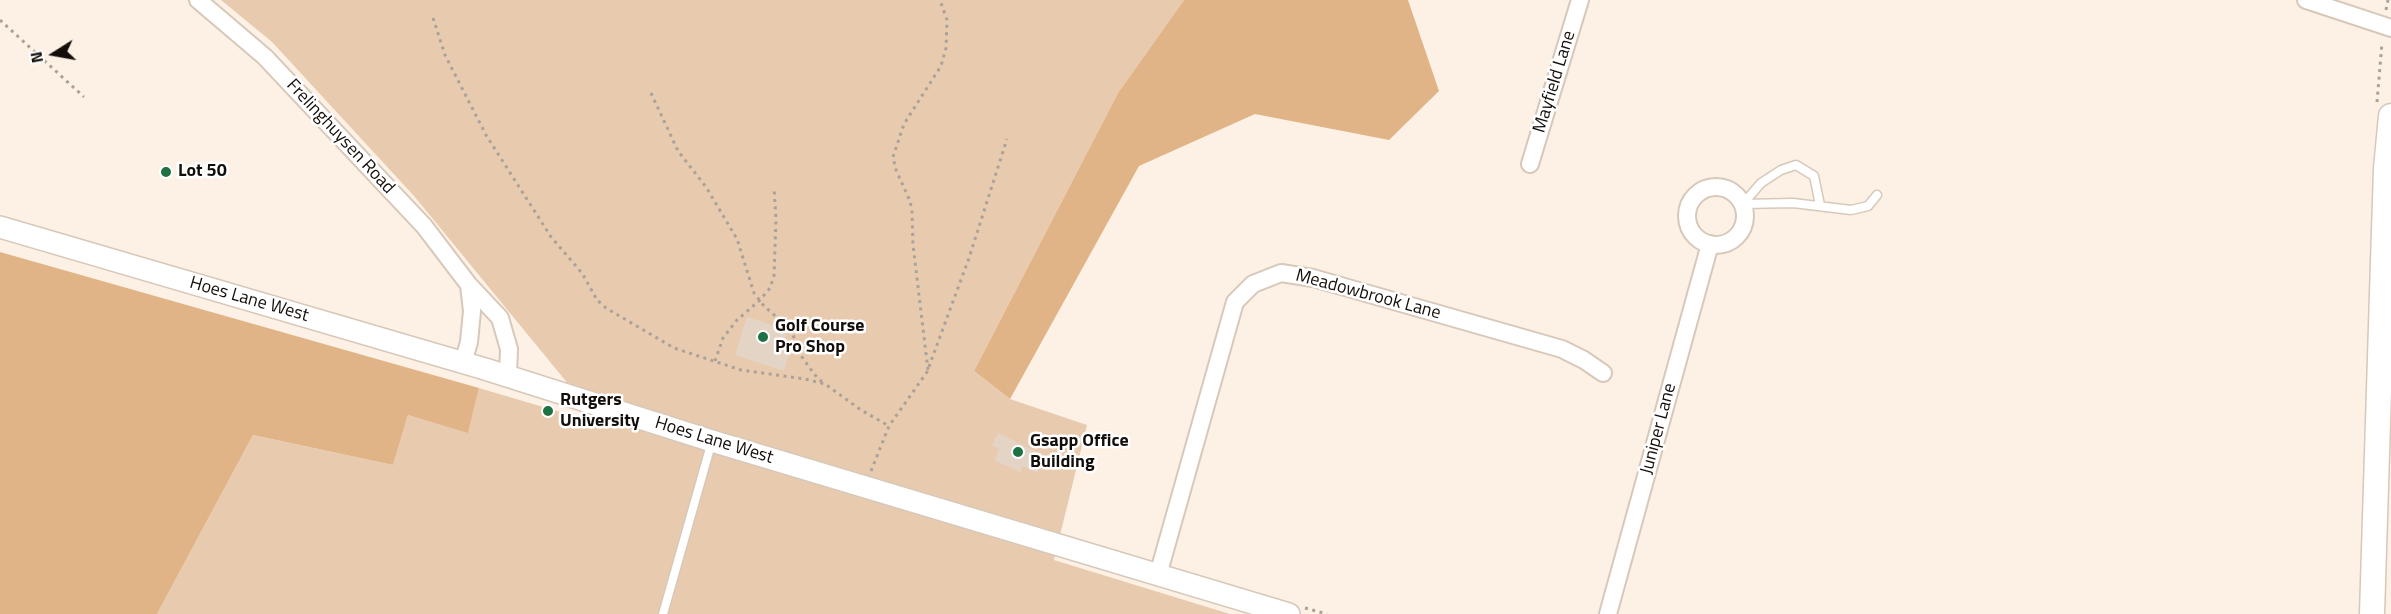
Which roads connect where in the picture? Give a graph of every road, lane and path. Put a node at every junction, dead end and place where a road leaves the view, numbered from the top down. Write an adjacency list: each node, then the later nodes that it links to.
1 (198, 0): 19 (street, Frelinghuysen Road)
2 (940, 0): 23 (path)
3 (1580, 0): 12 (street, Mayfield Lane)
4 (2306, 0): 7 (street)
5 (433, 18): 21 (path)
6 (0, 20): 9 (path)
7 (2391, 28)
8 (651, 93): 20 (path)
9 (84, 97)
10 (2391, 116): 34 (main road)
11 (1007, 139): 23 (path)
12 (1530, 164)
13 (774, 187): 20 (path)
14 (1877, 195): 16 (lane)
15 (1743, 204): 16 (lane); 16 (lane); 18 (street); 18 (street)
16 (1820, 205)
17 (0, 227): 22 (street, Hoes Lane West)
18 (1710, 244): 33 (street, Juniper Lane)
19 (469, 285): 22 (street); 25 (street, Frelinghuysen Road)
20 (759, 301): 21 (path); 26 (path)
21 (715, 361): 26 (path)
22 (463, 363): 25 (street, Hoes Lane West)
23 (928, 370): 27 (path)
24 (1603, 373): 30 (street, Meadowbrook Lane)
25 (508, 376): 28 (street, Hoes Lane West)
26 (825, 384): 27 (path)
27 (889, 426): 29 (path)
28 (712, 441): 29 (street, Hoes Lane West); 31 (lane)
29 (865, 487): 30 (street, Hoes Lane West)
30 (1158, 575): 32 (street, Hoes Lane West)
31 (663, 614)
32 (1289, 614)
33 (1608, 614)
34 (2372, 614)

